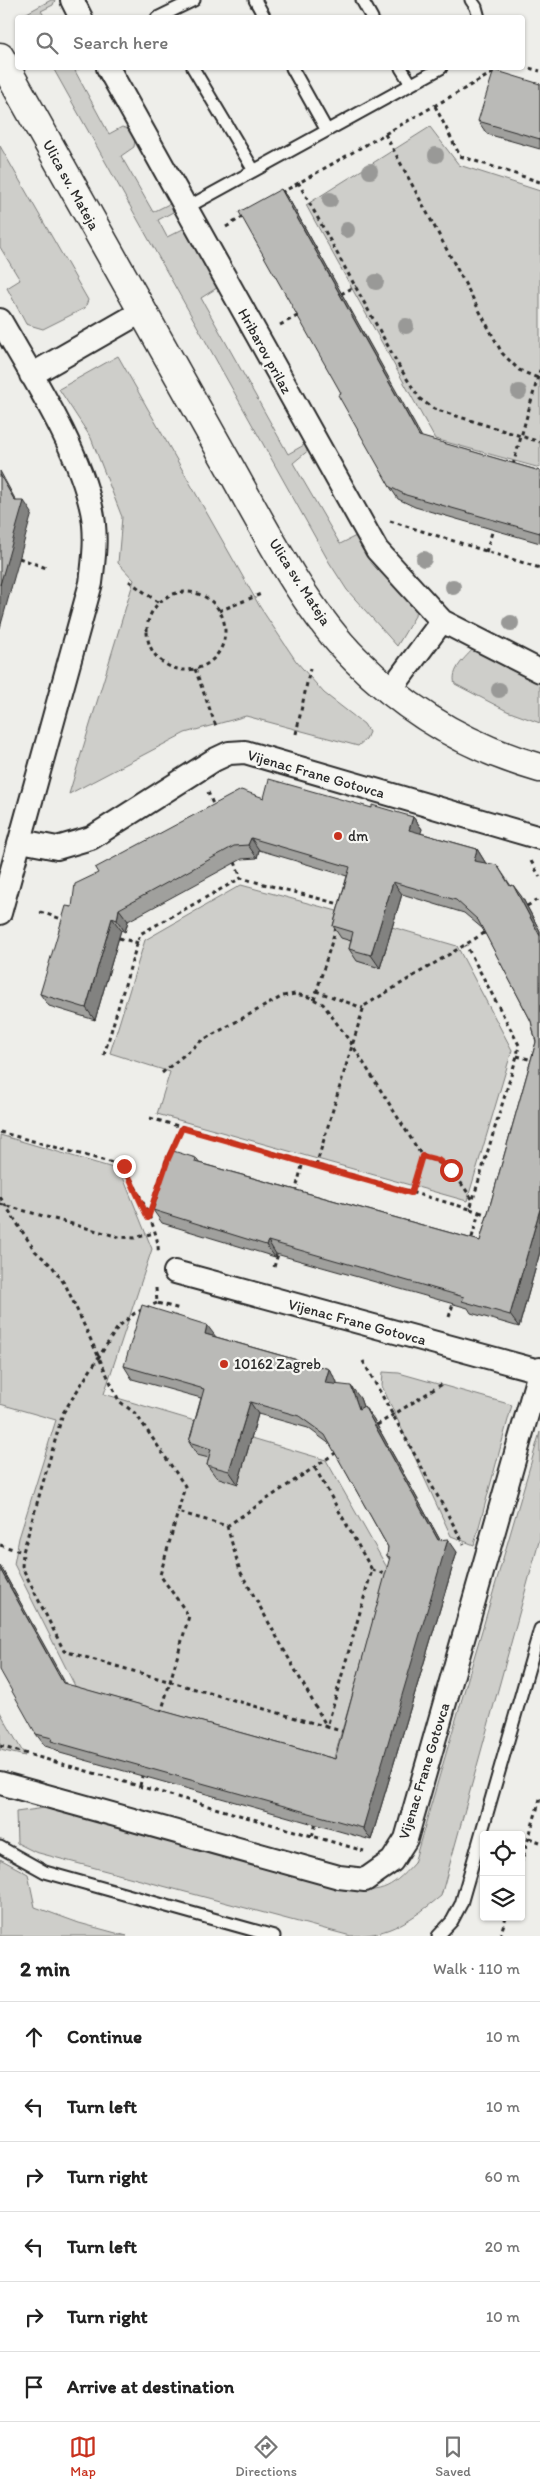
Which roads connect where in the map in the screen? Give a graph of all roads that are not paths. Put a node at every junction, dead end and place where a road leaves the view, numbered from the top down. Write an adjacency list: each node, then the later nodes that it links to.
1 (72, 0): 6 (street)
2 (194, 0): 7 (lane)
3 (255, 0): 8 (lane)
4 (362, 0): 9 (lane)
5 (471, 0): 10 (lane)
6 (80, 15)
7 (165, 15)
8 (263, 15)
9 (370, 15)
10 (478, 15)
11 (0, 57): 21 (street, Ulica sv. Mateja)
12 (109, 70): 20 (street, Hribarov prilaz)
13 (194, 70): 19 (lane)
14 (293, 70): 18 (lane)
15 (402, 70): 17 (lane)
16 (437, 70): 17 (lane)
17 (411, 84): 18 (lane)
18 (326, 130): 19 (lane)
19 (253, 169): 20 (lane)
20 (186, 208): 24 (street, Hribarov prilaz)
21 (142, 312): 23 (street); 26 (street, Ulica sv. Mateja)
22 (0, 320): 23 (street)
23 (31, 375): 28 (street)
24 (442, 621): 25 (street); 26 (street)
25 (540, 671)
26 (389, 692): 27 (street, Ulica sv. Mateja)
27 (540, 768)
28 (21, 841): 29 (street, Vijenac Frane Gotovca); 30 (street)
29 (533, 846)
30 (0, 913)
31 (175, 1272): 32 (street, Vijenac Frane Gotovca)
32 (540, 1371): 34 (street, Vijenac Frane Gotovca)
33 (540, 1628): 37 (lane)
34 (0, 1783)
35 (0, 1847): 36 (lane)
36 (274, 1936)
37 (438, 1936)

